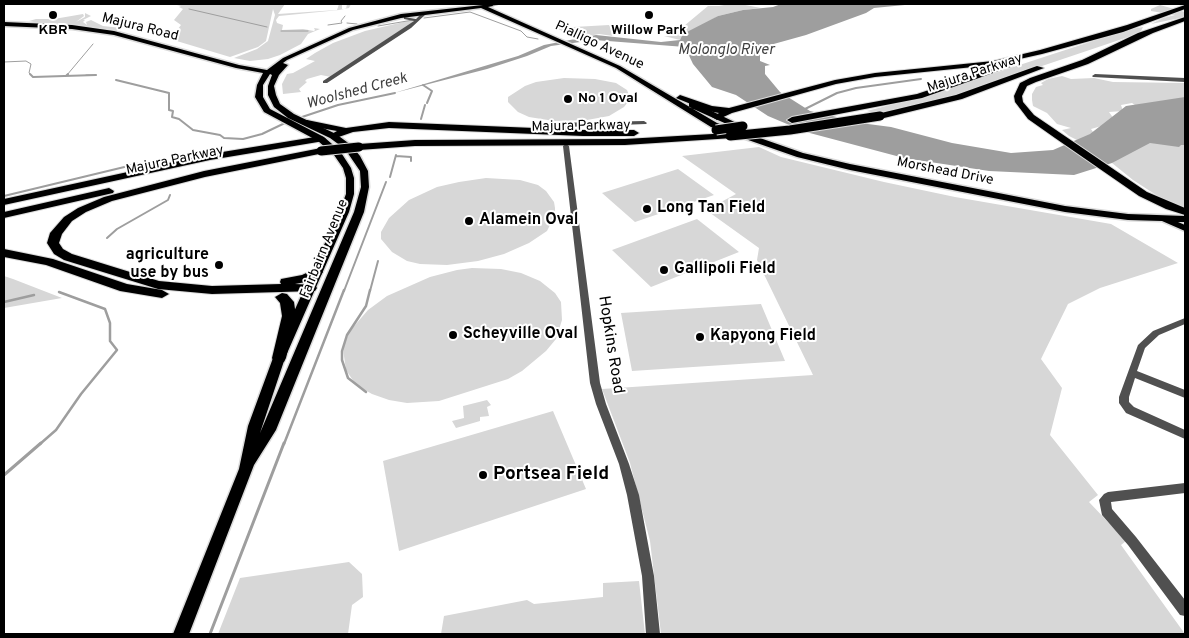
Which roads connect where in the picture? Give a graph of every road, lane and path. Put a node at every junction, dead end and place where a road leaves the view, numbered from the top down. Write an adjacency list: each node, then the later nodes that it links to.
1 (469, 4): 6 (main road)
2 (490, 4): 3 (street); 5 (main road); 7 (main road, Pialligo Avenue)
3 (505, 4)
4 (509, 4): 7 (street)
5 (480, 5): 6 (main road); 9 (main road); 16 (main road, Pialligo Avenue)
6 (453, 8): 20 (main road)
7 (499, 8): 18 (main road, Pialligo Avenue)
8 (1185, 8): 15 (highway)
9 (460, 9): 10 (main road); 16 (main road)
10 (424, 14): 11 (main road); 13 (street)
11 (406, 18): 13 (street); 22 (main road)
12 (1185, 19): 17 (highway)
13 (417, 20): 25 (street)
14 (4, 25): 21 (main road, Majura Road)
15 (1128, 27): 28 (highway); 34 (highway, Majura Parkway, bridge)
16 (538, 31): 18 (main road, Pialligo Avenue)
17 (1150, 32): 35 (highway, Majura Parkway, bridge); 41 (highway)
18 (555, 37): 19 (main road, Pialligo Avenue)
19 (581, 48): 26 (main road, Pialligo Avenue); 29 (main road, Pialligo Avenue)
20 (278, 63): 21 (main road); 22 (main road)
21 (229, 67): 22 (main road, Majura Road); 27 (main road)
22 (272, 73): 27 (main road); 31 (main road, Fairbairn Avenue)
23 (1095, 76): 24 (street)
24 (1185, 80)
25 (325, 82)
26 (680, 98): 28 (highway); 29 (main road, Pialligo Avenue)
27 (264, 106): 31 (main road, Fairbairn Avenue)
28 (729, 111): 29 (highway)
29 (711, 117): 35 (main road, Morshead Drive); 44 (main road, Morshead Drive)
30 (644, 123): 32 (street)
31 (306, 126): 33 (highway); 36 (main road, Fairbairn Avenue); 38 (main road, Fairbairn Avenue); 40 (highway)
32 (552, 126)
33 (351, 130): 34 (highway); 36 (highway)
34 (675, 133): 37 (highway, Majura Parkway)
35 (731, 134): 37 (highway, Majura Parkway); 48 (main road, Morshead Drive)
36 (334, 141): 38 (main road, Fairbairn Avenue); 52 (main road, Fairbairn Avenue); 54 (main road, Fairbairn Avenue)
37 (356, 144): 38 (highway, Majura Parkway, bridge)
38 (319, 145): 40 (highway); 43 (highway, Majura Parkway); 46 (highway, Majura Parkway); 53 (highway)
39 (566, 146): 66 (street, Hopkins Road)
40 (226, 154): 42 (highway)
41 (1143, 194): 44 (highway); 45 (highway)
42 (4, 202)
43 (4, 209)
44 (1153, 213): 47 (main road, Morshead Drive); 48 (main road)
45 (1185, 213): 47 (main road, Morshead Drive)
46 (4, 215)
47 (1165, 216): 48 (main road, Morshead Drive); 49 (main road, Morshead Drive); 50 (main road)
48 (1134, 217)
49 (1185, 219)
50 (1185, 228)
51 (4, 253): 56 (highway)
52 (317, 272): 53 (highway); 55 (main road, Fairbairn Avenue)
53 (176, 288): 55 (highway)
54 (326, 291): 55 (main road); 62 (main road, Fairbairn Avenue)
55 (308, 292): 56 (highway); 58 (main road, Fairbairn Avenue)
56 (282, 297): 58 (highway)
57 (1185, 322): 59 (street)
58 (279, 358): 62 (main road, Fairbairn Avenue)
59 (1132, 373): 60 (street); 61 (street)
60 (1185, 394)
61 (1185, 435)
62 (246, 469): 65 (main road, Fairbairn Avenue)
63 (1185, 488): 64 (street)
64 (1185, 610)
65 (181, 634)
66 (653, 634)

